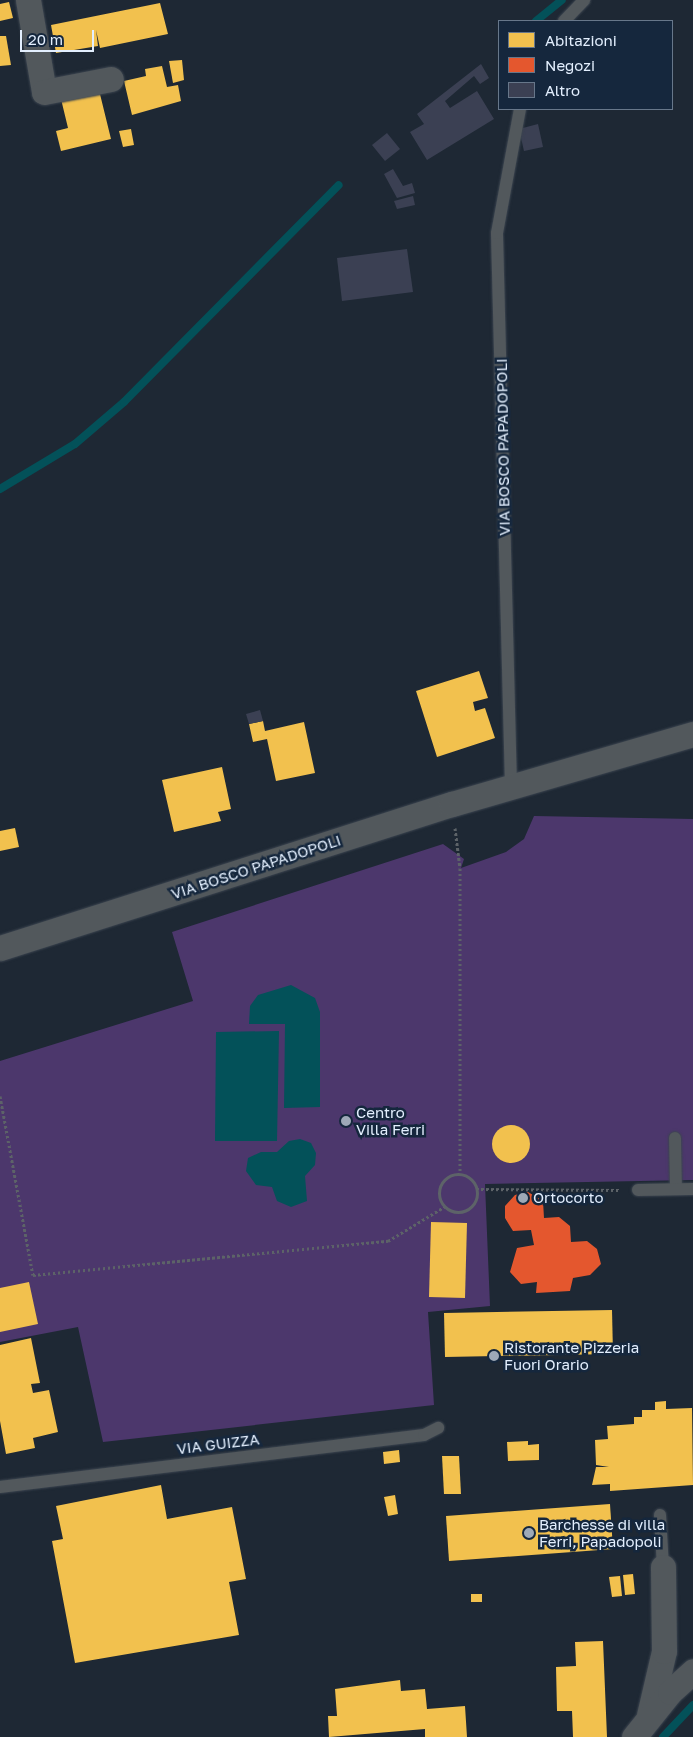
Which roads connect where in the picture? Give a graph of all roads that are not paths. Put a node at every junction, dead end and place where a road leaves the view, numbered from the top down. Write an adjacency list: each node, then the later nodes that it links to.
1 (28, 0): 4 (street)
2 (584, 0): 3 (lane)
3 (565, 20)
4 (111, 79)
5 (520, 110): 7 (lane, VIA BOSCO PAPADOPOLI)
6 (693, 734): 7 (street, VIA BOSCO PAPADOPOLI)
7 (512, 787): 8 (street, VIA BOSCO PAPADOPOLI)
8 (0, 948)
9 (675, 1138): 10 (lane)
10 (676, 1189): 11 (lane); 12 (lane)
11 (693, 1189)
12 (638, 1190)
13 (438, 1428): 14 (lane, VIA GUIZZA)
14 (0, 1487)
15 (660, 1515): 16 (lane)
16 (663, 1567): 18 (street)
17 (693, 1671): 18 (street)
18 (649, 1716): 19 (street)
19 (634, 1737)

